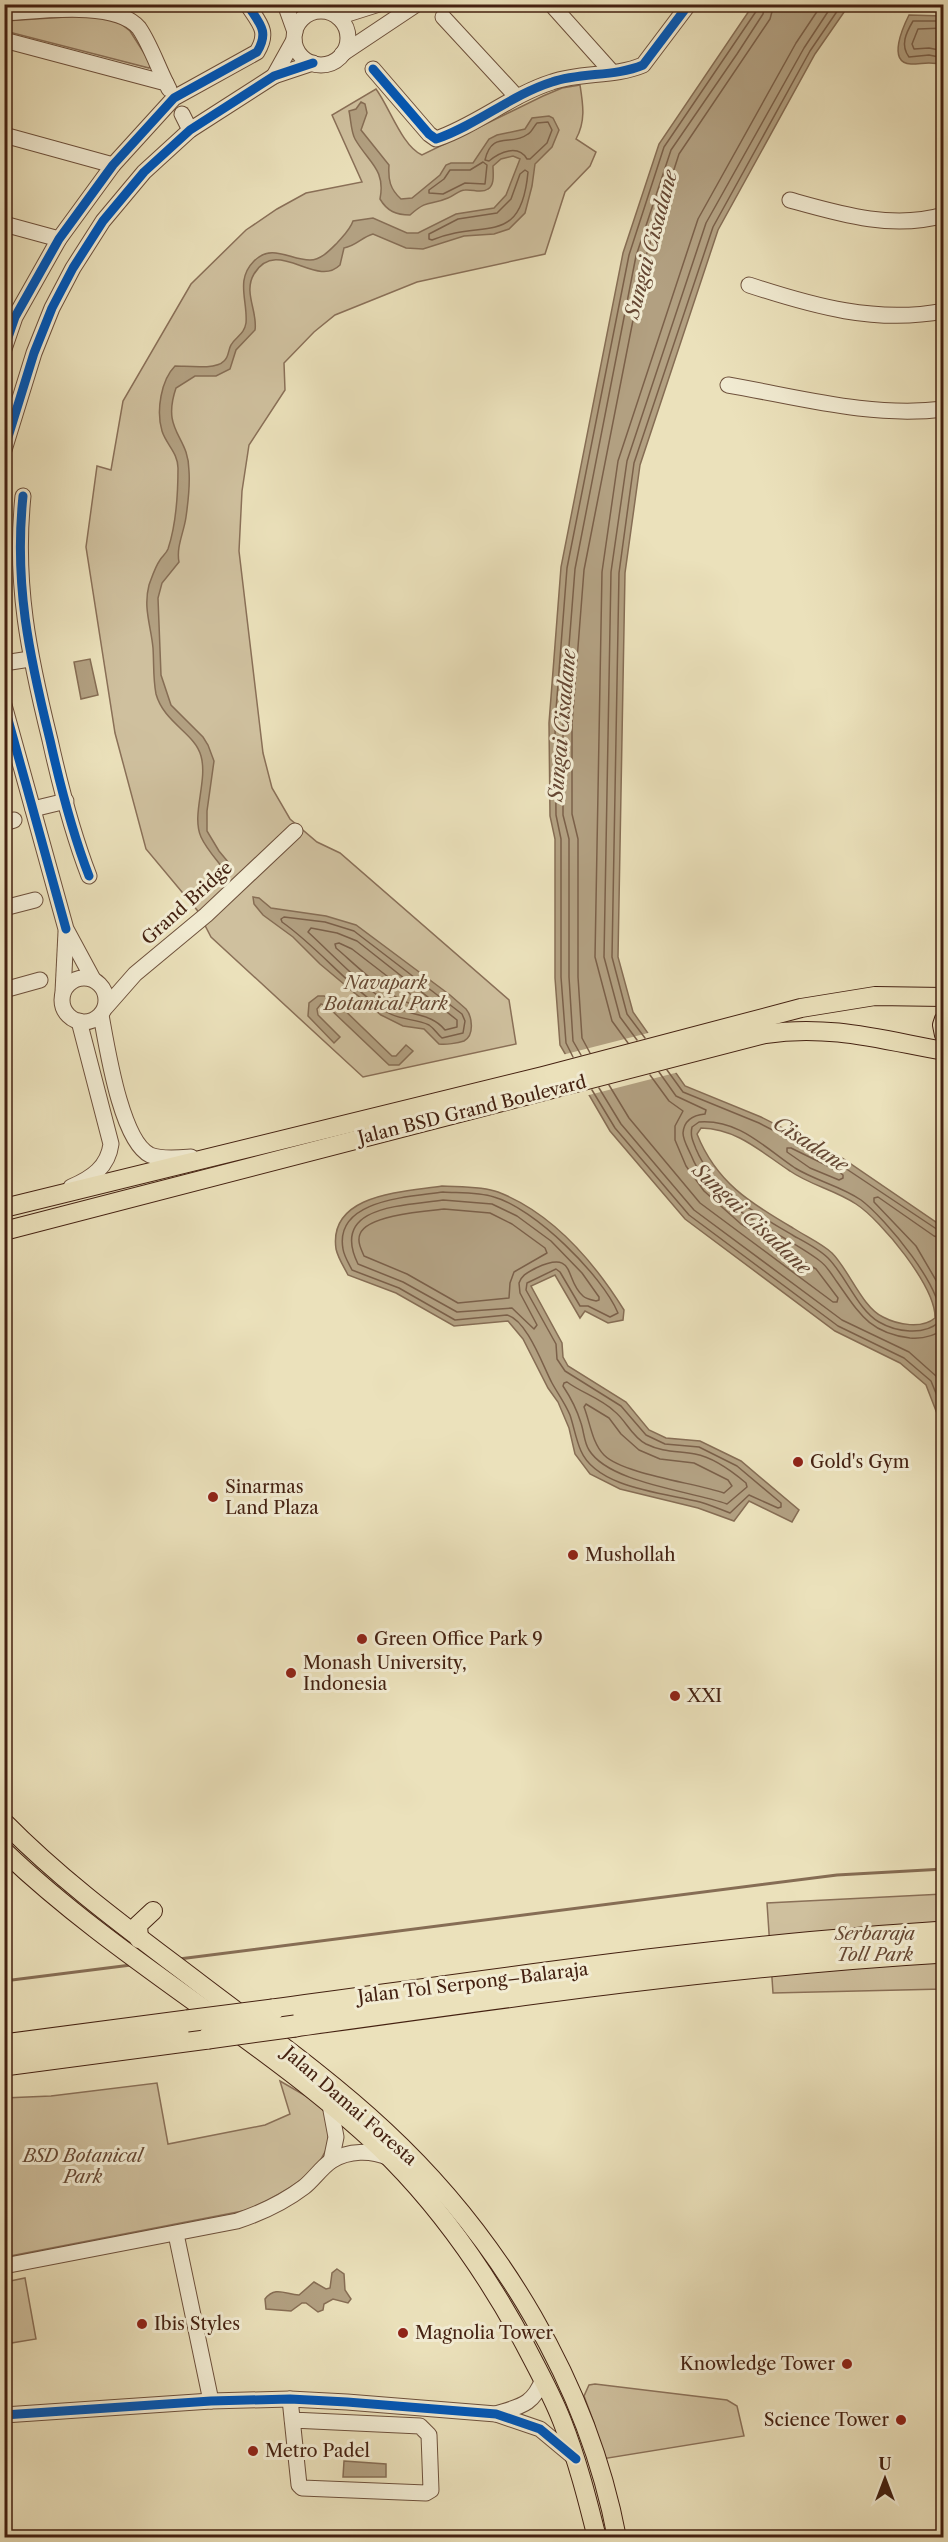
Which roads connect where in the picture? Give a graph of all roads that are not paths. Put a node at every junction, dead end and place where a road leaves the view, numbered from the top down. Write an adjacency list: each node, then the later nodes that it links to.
1 (247, 4): 19 (street)
2 (285, 4): 10 (street)
3 (379, 4): 7 (street)
4 (417, 4): 12 (street)
5 (551, 4): 15 (street)
6 (680, 8): 15 (street)
7 (326, 11): 10 (street); 12 (street)
8 (4, 14): 17 (street)
9 (443, 17): 18 (street)
10 (295, 36): 13 (street); 16 (street)
11 (4, 40): 17 (street)
12 (341, 55): 13 (street)
13 (313, 63): 16 (street)
14 (373, 69): 18 (street)
15 (611, 72): 18 (street)
16 (274, 76): 20 (street)
17 (165, 82): 19 (street)
18 (517, 97)
19 (177, 106): 20 (street); 22 (street)
20 (190, 130): 33 (street)
21 (4, 135): 22 (street)
22 (113, 165): 26 (street)
23 (790, 200): 24 (street)
24 (944, 216)
25 (4, 224): 26 (street)
26 (58, 239): 29 (street)
27 (749, 285): 28 (street)
28 (944, 310)
29 (10, 315): 30 (street)
30 (4, 349)
31 (728, 385): 32 (street)
32 (944, 409)
33 (4, 450)
34 (23, 496): 35 (street)
35 (30, 658): 36 (street); 39 (street)
36 (4, 663)
37 (5, 712): 38 (street)
38 (8, 734): 40 (street)
39 (66, 801): 40 (street); 42 (street)
40 (33, 809): 45 (street)
41 (295, 831): 46 (street, Grand Bridge)
42 (89, 876)
43 (35, 900): 44 (street)
44 (4, 908)
45 (66, 929): 48 (street); 50 (street)
46 (135, 974): 48 (street); 52 (street, Grand Bridge)
47 (40, 980): 49 (street)
48 (95, 980): 50 (street); 52 (street)
49 (4, 990)
50 (63, 994): 54 (street)
51 (944, 997): 56 (main road, Jalan BSD Grand Boulevard)
52 (103, 1011): 54 (street); 58 (street)
53 (944, 1019): 55 (main road)
54 (79, 1021): 59 (street)
55 (944, 1035)
56 (721, 1037): 57 (main road, Jalan BSD Grand Boulevard); 62 (main road, Jalan BSD Grand Boulevard)
57 (944, 1052)
58 (111, 1066): 59 (street); 60 (street)
59 (92, 1071): 61 (street)
60 (120, 1099): 61 (street); 63 (street)
61 (101, 1104): 64 (street)
62 (363, 1129): 63 (main road, Jalan BSD Grand Boulevard); 66 (main road, Jalan BSD Grand Boulevard)
63 (227, 1152): 64 (main road, Jalan BSD Grand Boulevard)
64 (55, 1194): 65 (main road, Jalan BSD Grand Boulevard)
65 (4, 1208)
66 (4, 1231)
67 (4, 1822): 71 (main road, Jalan Damai Foresta)
68 (4, 1851): 76 (main road, Jalan Damai Foresta)
69 (153, 1911): 71 (main road)
70 (944, 1932): 73 (highway, Jalan Tol Serpong–Balaraja)
71 (140, 1939): 91 (main road, Jalan Damai Foresta)
72 (944, 1952): 73 (highway, Jalan Tol Serpong–Balaraja)
73 (714, 1962): 74 (highway, Jalan Tol Serpong–Balaraja, bridge); 75 (highway, Jalan Tol Serpong–Balaraja, bridge)
74 (4, 2045)
75 (4, 2065)
76 (330, 2104): 77 (main road, Jalan Damai Foresta); 78 (street)
77 (391, 2158): 78 (street); 81 (main road, Jalan Damai Foresta)
78 (331, 2161): 79 (street)
79 (176, 2234): 80 (street); 83 (street)
80 (4, 2266)
81 (543, 2379): 85 (street); 89 (main road, Jalan Damai Foresta)
82 (290, 2399): 83 (street); 84 (street); 87 (street)
83 (211, 2400): 86 (street)
84 (417, 2407): 85 (street); 88 (street)
85 (496, 2414): 89 (street)
86 (4, 2415)
87 (292, 2420): 88 (street); 88 (street)
88 (416, 2425)
89 (576, 2459): 90 (main road, Jalan Damai Foresta)
90 (597, 2538)
91 (617, 2538)

